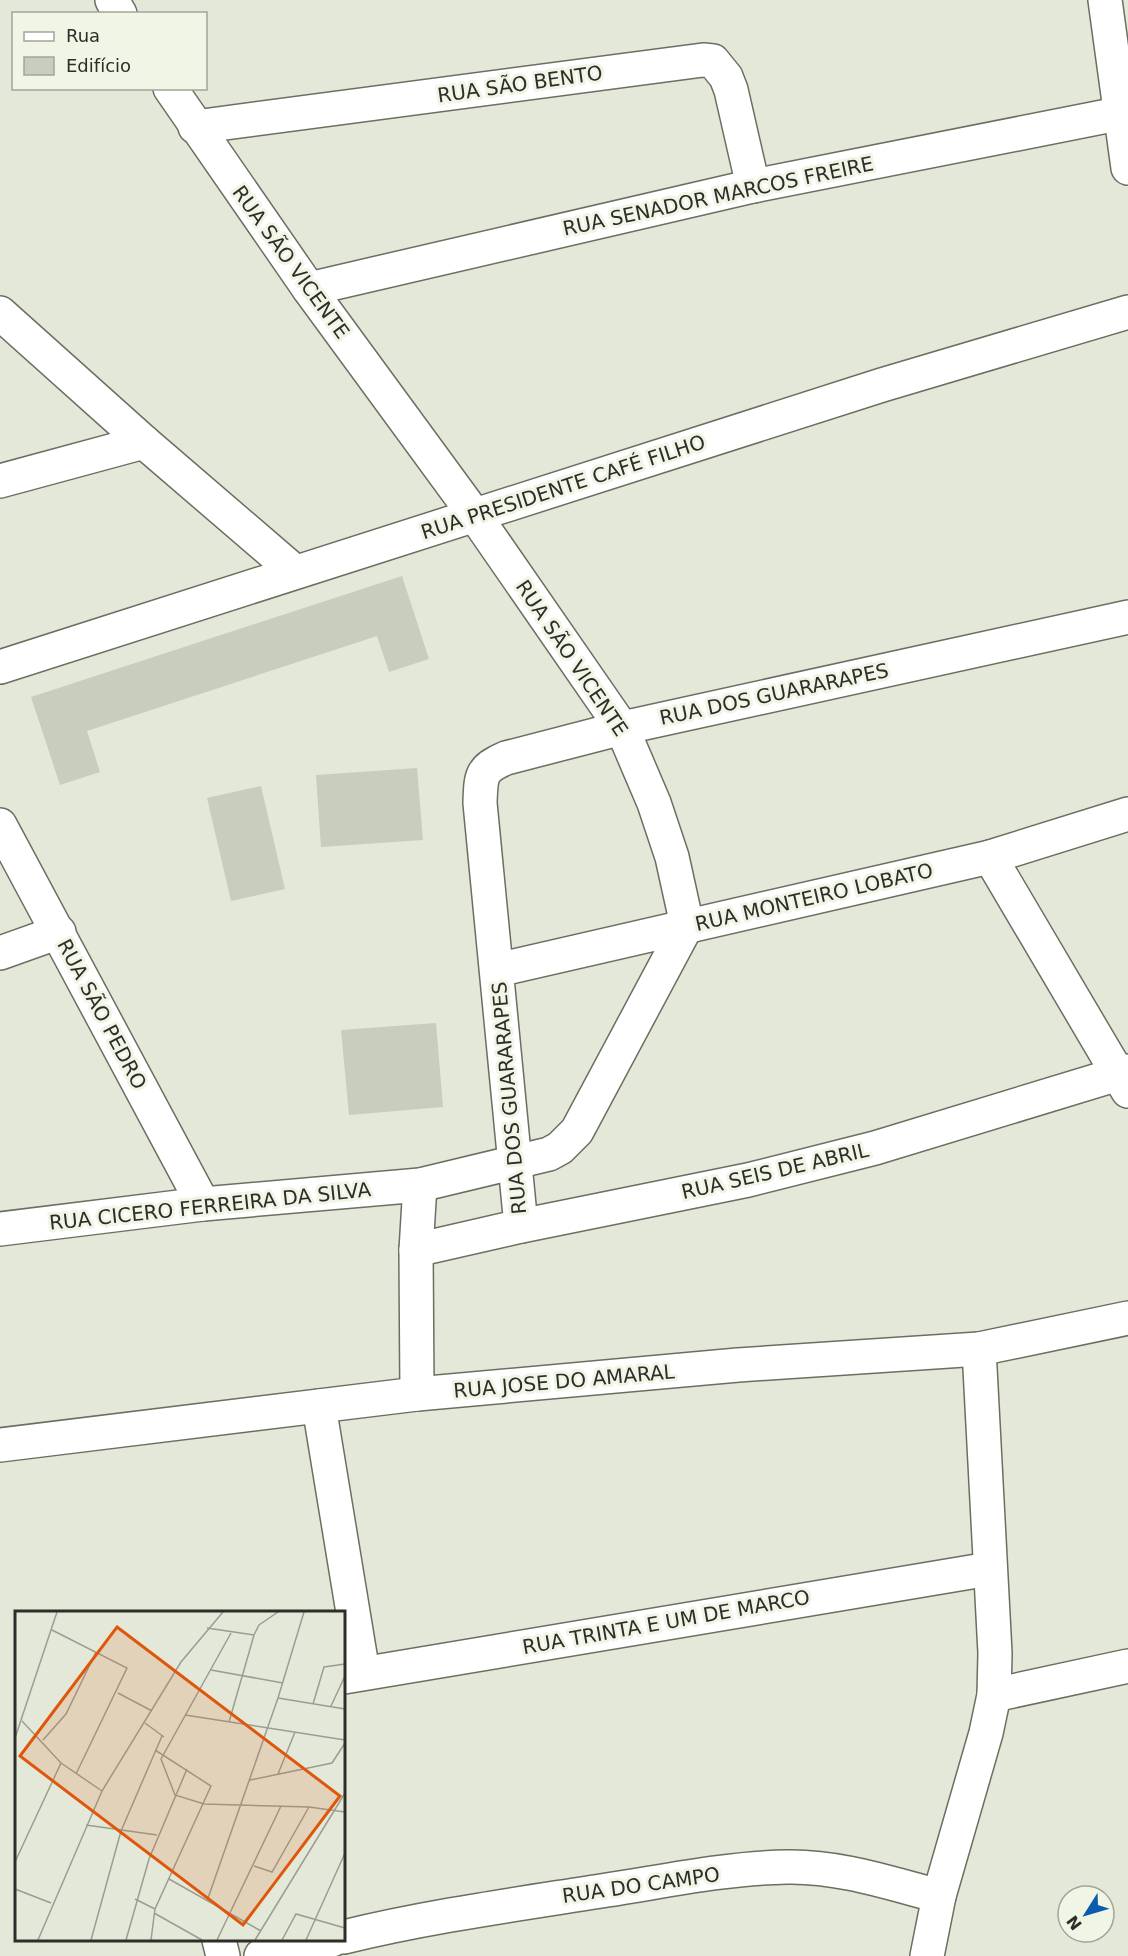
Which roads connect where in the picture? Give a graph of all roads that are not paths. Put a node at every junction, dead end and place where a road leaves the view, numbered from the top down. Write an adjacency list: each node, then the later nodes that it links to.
1 (1105, 0): 3 (street)
2 (171, 90): 4 (street, RUA SÃO VICENTE)
3 (1124, 113): 5 (street); 6 (street, RUA SENADOR MARCOS FREIRE)
4 (195, 127): 6 (street, RUA SÃO BENTO); 7 (street, RUA SÃO VICENTE)
5 (1128, 168)
6 (753, 186): 7 (street, RUA SENADOR MARCOS FREIRE)
7 (309, 289): 12 (street, RUA SÃO VICENTE)
8 (1128, 312): 12 (street, RUA PRESIDENTE CAFÉ FILHO)
9 (0, 313): 10 (street)
10 (144, 442): 11 (street); 13 (street)
11 (0, 481)
12 (476, 517): 13 (street, RUA PRESIDENTE CAFÉ FILHO); 16 (street, RUA SÃO VICENTE)
13 (294, 571): 15 (street, RUA PRESIDENTE CAFÉ FILHO)
14 (1128, 617): 16 (street, RUA DOS GUARARAPES)
15 (0, 667)
16 (622, 728): 20 (street, RUA SÃO VICENTE); 23 (street, RUA DOS GUARARAPES)
17 (1128, 814): 19 (street, RUA MONTEIRO LOBATO)
18 (0, 825): 21 (street, RUA SÃO PEDRO)
19 (990, 857): 20 (street, RUA MONTEIRO LOBATO); 24 (street)
20 (687, 925): 23 (street, RUA MONTEIRO LOBATO); 25 (street)
21 (59, 932): 22 (street); 27 (street, RUA SÃO PEDRO)
22 (0, 953)
23 (497, 970): 25 (street, RUA DOS GUARARAPES)
24 (1125, 1079): 28 (street, RUA SEIS DE ABRIL)
25 (516, 1161): 26 (street); 28 (street, RUA DOS GUARARAPES)
26 (420, 1185): 27 (street, RUA CICERO FERREIRA DA SILVA); 30 (street)
27 (203, 1204): 29 (street, RUA CICERO FERREIRA DA SILVA)
28 (521, 1226): 30 (street, RUA SEIS DE ABRIL)
29 (0, 1229)
30 (416, 1250): 33 (street)
31 (1128, 1318): 32 (street, RUA JOSE DO AMARAL)
32 (979, 1349): 33 (street, RUA JOSE DO AMARAL); 36 (street)
33 (417, 1394): 34 (street, RUA JOSE DO AMARAL)
34 (319, 1406): 35 (street, RUA JOSE DO AMARAL); 37 (street)
35 (0, 1445)
36 (989, 1569): 40 (street, RUA TRINTA E UM DE MARCO); 41 (street)
37 (345, 1611)
38 (345, 1612): 40 (street)
39 (1128, 1666): 41 (street)
40 (353, 1675)
41 (994, 1695): 42 (street)
42 (939, 1896): 43 (street, RUA DO CAMPO); 48 (street)
43 (345, 1937)
44 (219, 1941): 46 (street)
45 (328, 1941): 47 (street)
46 (223, 1956)
47 (261, 1956)
48 (927, 1956)

